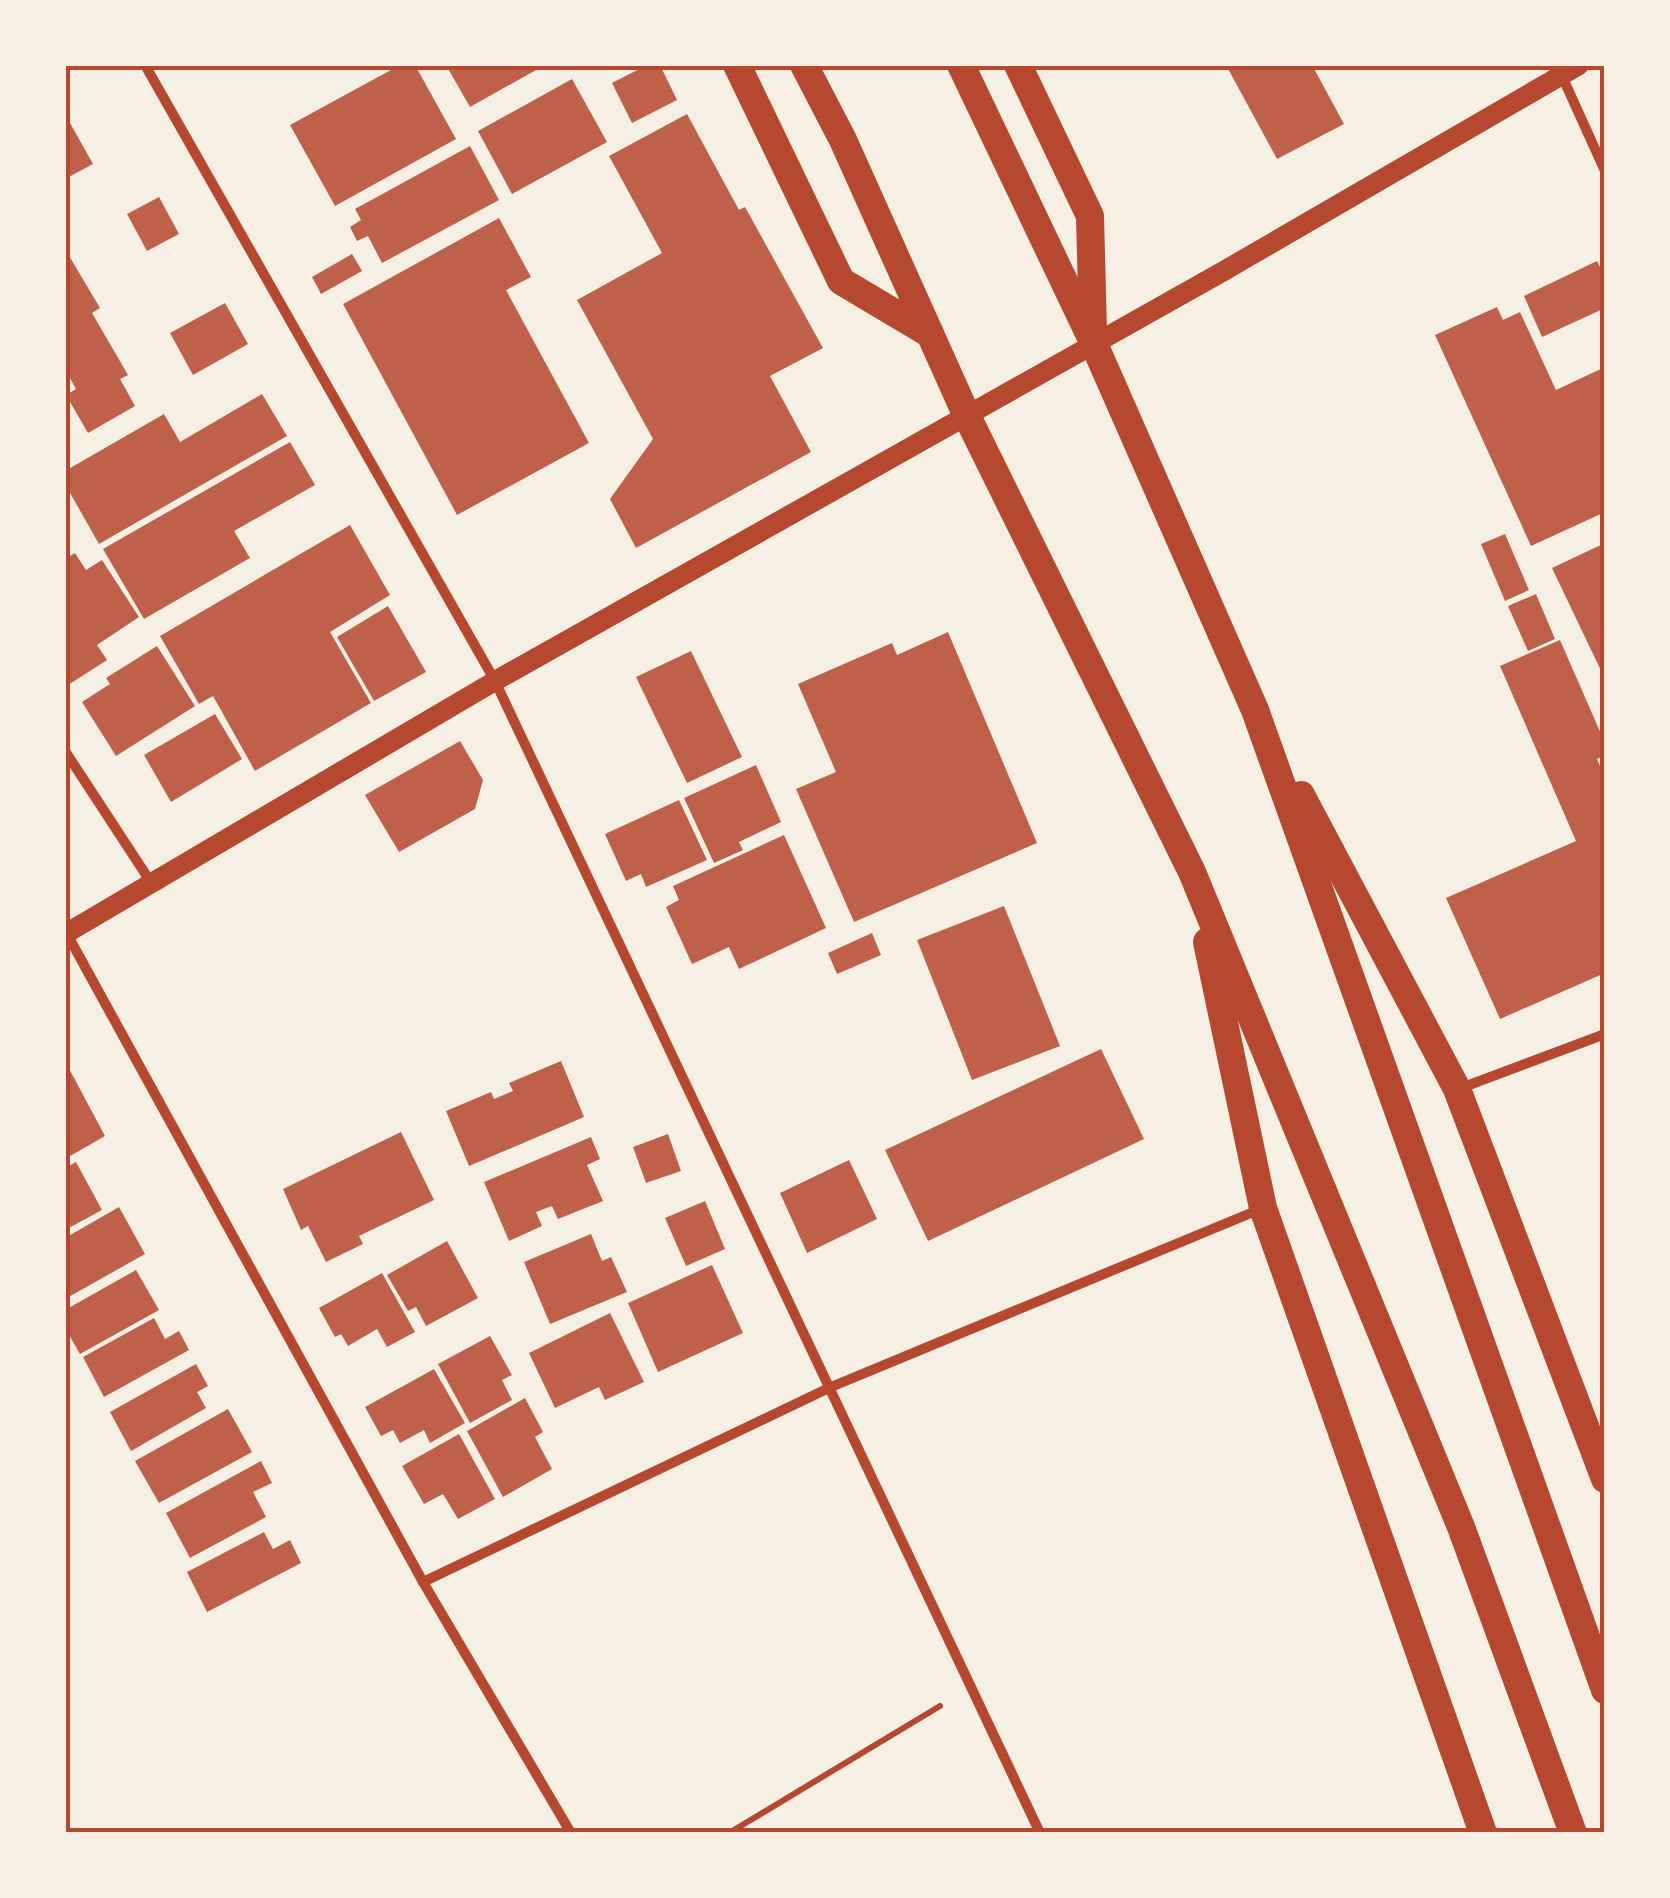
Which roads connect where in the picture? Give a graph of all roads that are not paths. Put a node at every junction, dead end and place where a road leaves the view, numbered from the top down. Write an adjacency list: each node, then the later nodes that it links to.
1 (145, 65): 11 (street)
2 (737, 65): 8 (highway)
3 (804, 65): 8 (highway)
4 (961, 65): 9 (highway)
5 (1018, 65): 9 (highway)
6 (1566, 68): 7 (street); 9 (main road)
7 (1605, 171)
8 (930, 334): 10 (highway)
9 (1094, 344): 10 (main road); 12 (highway)
10 (966, 414): 11 (main road); 14 (highway)
11 (495, 681): 15 (main road); 20 (street)
12 (1256, 710): 18 (highway); 23 (highway)
13 (65, 751): 15 (street)
14 (1192, 872): 19 (highway); 27 (highway)
15 (152, 884): 16 (main road)
16 (66, 933): 22 (street)
17 (1605, 1034): 18 (street)
18 (1457, 1089): 21 (highway)
19 (1263, 1208): 20 (street); 26 (highway)
20 (831, 1388): 22 (street); 25 (street)
21 (1605, 1480)
22 (423, 1582): 24 (street)
23 (1605, 1690)
24 (571, 1833)
25 (1040, 1833)
26 (1484, 1833)
27 (1573, 1833)

